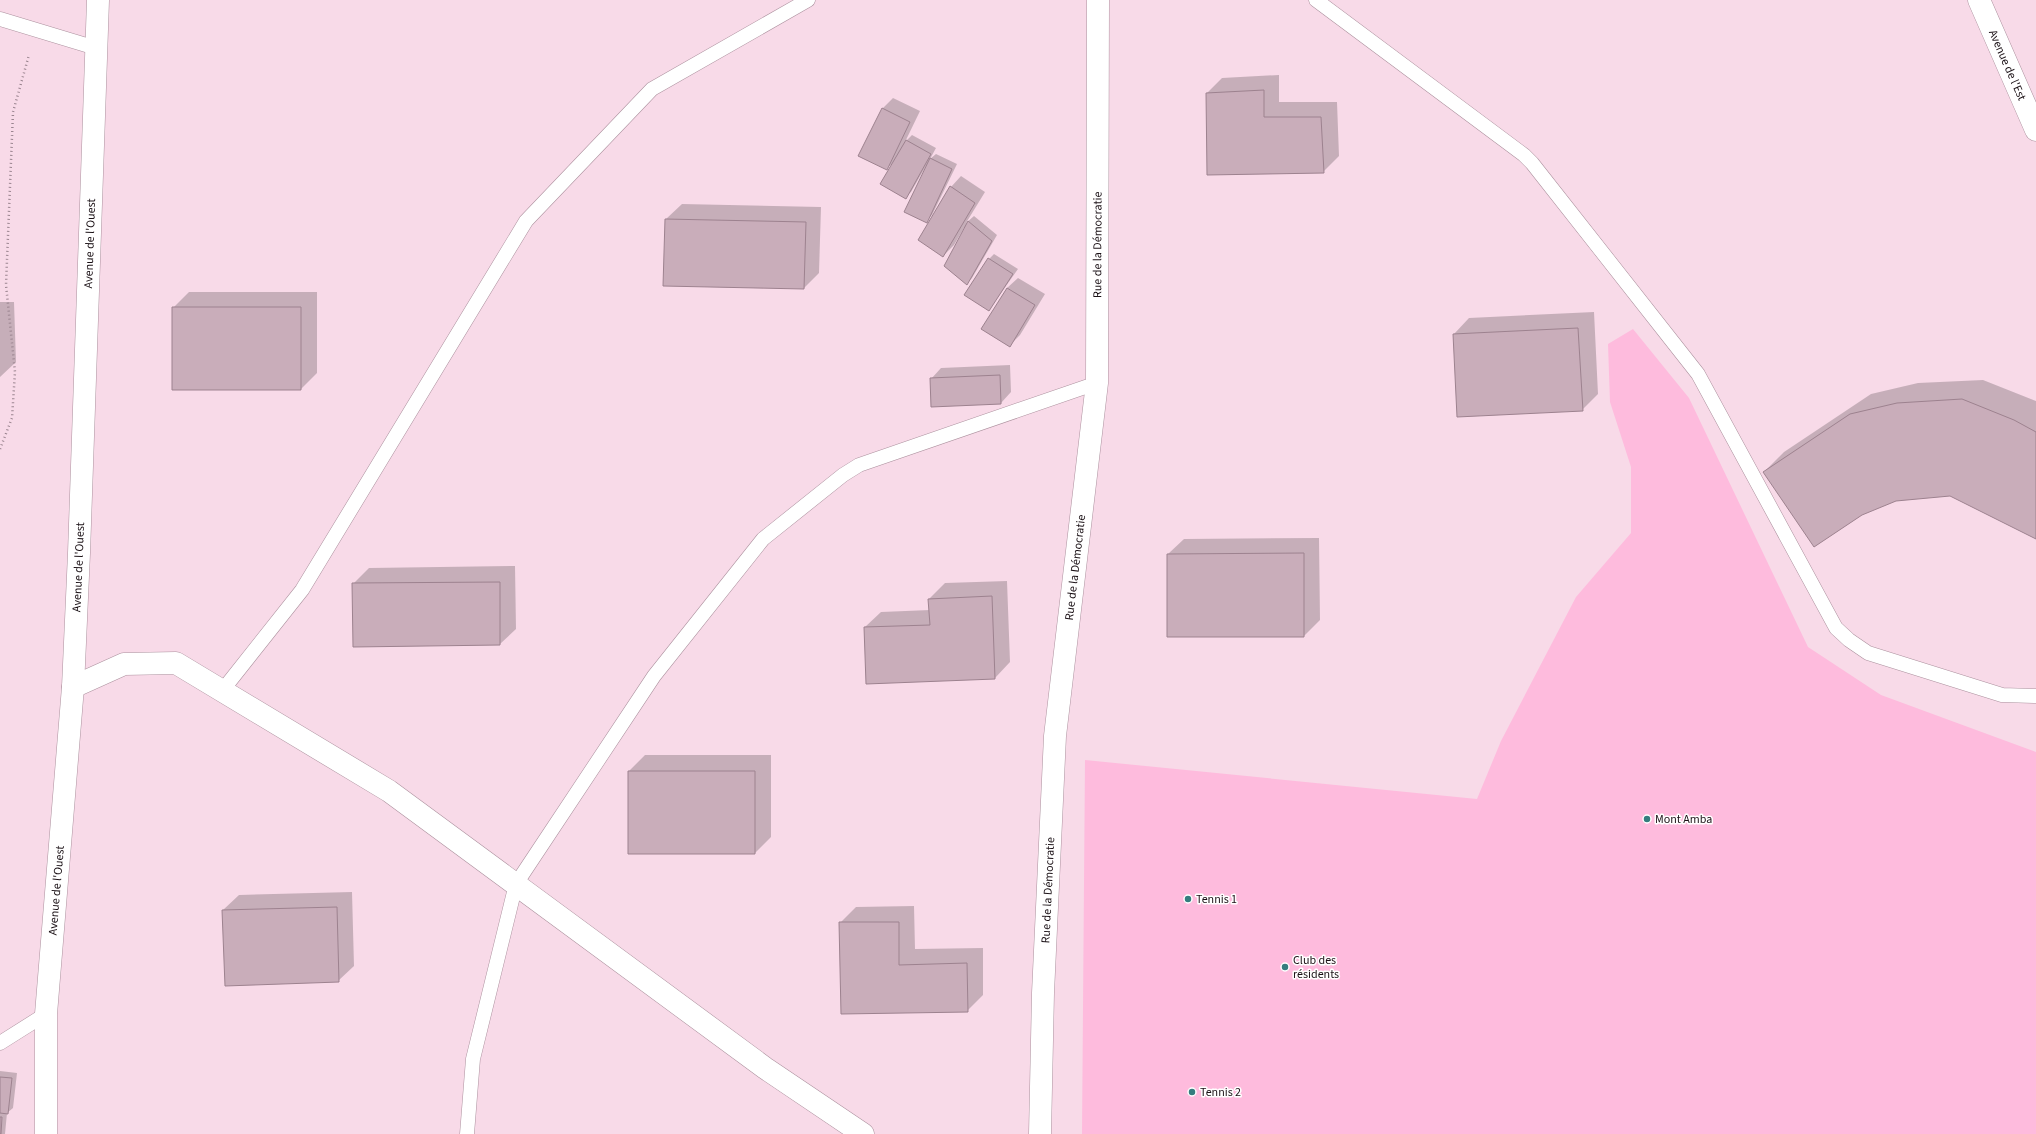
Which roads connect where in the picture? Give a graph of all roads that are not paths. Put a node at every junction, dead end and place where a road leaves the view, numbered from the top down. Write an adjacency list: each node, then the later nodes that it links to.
1 (98, 0): 7 (street, Avenue de l'Ouest)
2 (808, 0): 11 (lane)
3 (1098, 0): 9 (street, Rue de la Démocratie)
4 (1316, 0): 12 (lane)
5 (1980, 0): 8 (street, Avenue de l'Est)
6 (0, 19): 7 (lane)
7 (96, 48): 10 (street, Avenue de l'Ouest)
8 (2036, 130)
9 (1097, 383): 13 (lane); 19 (street, Rue de la Démocratie)
10 (73, 687): 11 (street); 14 (street, Avenue de l'Ouest)
11 (222, 691): 13 (street)
12 (2036, 696)
13 (516, 884): 17 (lane); 18 (street)
14 (46, 1014): 15 (lane); 16 (street, Avenue de l'Ouest)
15 (0, 1043)
16 (46, 1134)
17 (467, 1134)
18 (863, 1134)
19 (1040, 1134)

